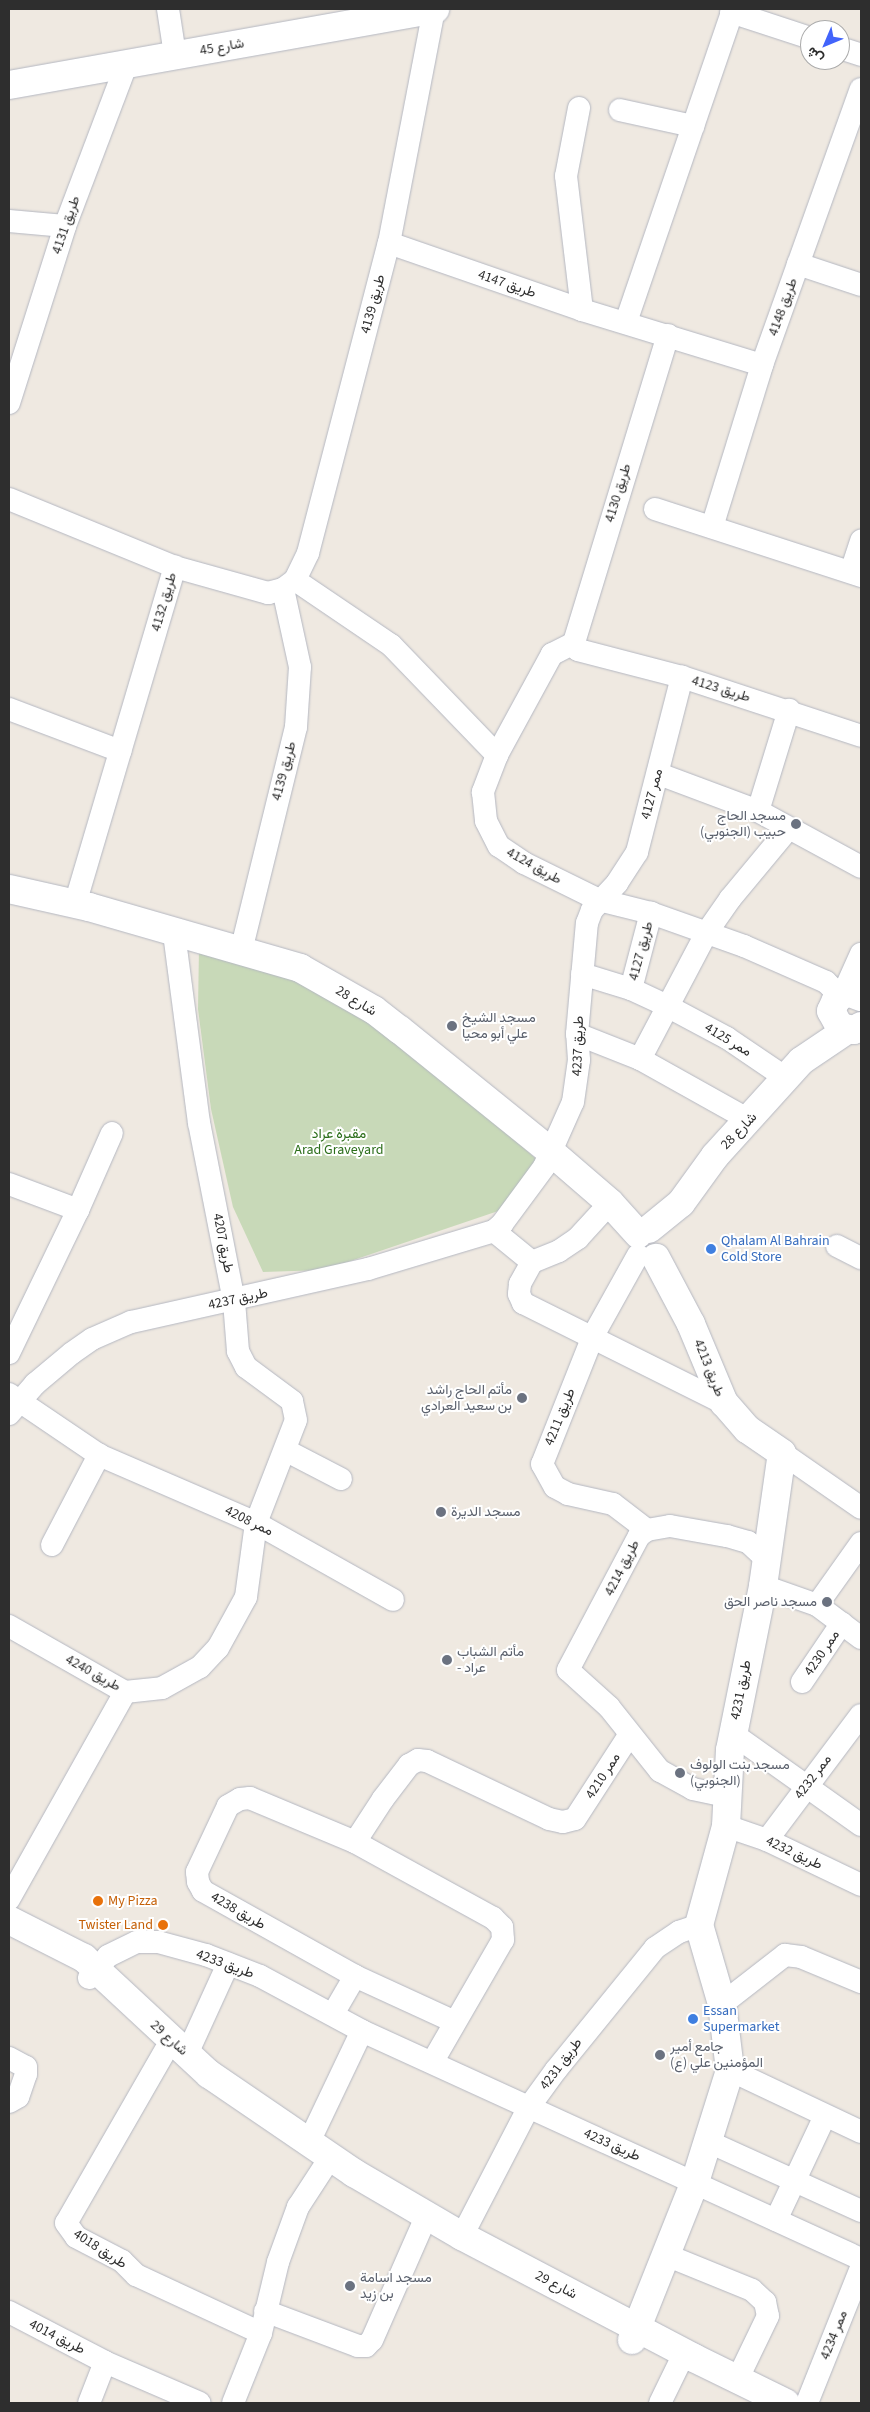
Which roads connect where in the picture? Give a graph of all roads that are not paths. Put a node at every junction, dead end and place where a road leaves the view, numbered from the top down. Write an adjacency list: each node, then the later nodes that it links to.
1 (168, 9): 5 (street)
2 (434, 9): 5 (street, شارع 45); 14 (street, طريق 4139)
3 (732, 10): 4 (street); 11 (street)
4 (800, 34)
5 (175, 55): 6 (street, شارع 45)
6 (126, 64): 7 (street, شارع 45); 13 (street, طريق 4131)
7 (9, 85)
8 (861, 89): 15 (street, طريق 4148)
9 (578, 108): 17 (street)
10 (620, 110): 11 (street)
11 (693, 126): 18 (street)
12 (9, 221): 13 (street)
13 (65, 226): 21 (street, طريق 4131)
14 (389, 243): 17 (street, طريق 4147); 28 (street, طريق 4139)
15 (798, 264): 16 (street); 20 (street, طريق 4148)
16 (861, 285)
17 (582, 310): 18 (street, طريق 4147)
18 (626, 322): 19 (street, طريق 4147)
19 (668, 335): 20 (street, طريق 4147); 29 (street, طريق 4130)
20 (762, 365): 24 (street, طريق 4148)
21 (10, 393)
22 (9, 499): 26 (street, طريق 4132)
23 (655, 509): 24 (street)
24 (712, 527): 27 (street)
25 (861, 541): 27 (street)
26 (175, 567): 28 (street); 34 (street, طريق 4132)
27 (856, 574)
28 (289, 584): 35 (street); 46 (street, طريق 4139)
29 (576, 646): 30 (street, طريق 4123); 35 (street, طريق 4124)
30 (682, 677): 32 (street, طريق 4123); 36 (street, ممر 4127)
31 (9, 709): 34 (street)
32 (789, 710): 33 (street, طريق 4123); 37 (street)
33 (861, 736)
34 (120, 751): 42 (street, طريق 4132)
35 (497, 755): 41 (street, طريق 4124)
36 (658, 774): 37 (street); 41 (street, ممر 4127)
37 (758, 811): 38 (street)
38 (789, 828): 39 (street); 44 (street)
39 (861, 867)
40 (9, 889): 42 (street, شارع 28)
41 (599, 900): 43 (street, طريق 4124); 48 (street, طريق 4237)
42 (74, 904): 45 (street, شارع 28)
43 (651, 913): 44 (street, طريق 4124); 49 (street, طريق 4127)
44 (707, 932): 50 (street); 51 (street, طريق 4124)
45 (174, 933): 46 (street, شارع 28); 66 (street, طريق 4207)
46 (240, 951): 57 (street, شارع 28)
47 (861, 954): 51 (street)
48 (582, 974): 49 (street, طريق 4127); 52 (street, طريق 4237)
49 (631, 989): 50 (street, طريق 4127)
50 (667, 1006): 53 (street); 54 (street, ممر 4125)
51 (845, 1009): 54 (street, شارع 28)
52 (577, 1034): 53 (street); 57 (street, طريق 4237)
53 (640, 1059): 55 (street)
54 (794, 1070): 55 (street, شارع 28)
55 (749, 1120): 62 (street, شارع 28)
56 (112, 1133): 60 (street)
57 (551, 1152): 59 (street, شارع 28); 61 (street, طريق 4237)
58 (9, 1184): 60 (street)
59 (610, 1203): 62 (street, شارع 28); 65 (street)
60 (78, 1210): 68 (street)
61 (494, 1231): 65 (street); 66 (street, طريق 4237)
62 (649, 1244): 67 (street, طريق 4211); 70 (street, طريق 4213)
63 (837, 1246): 64 (street)
64 (861, 1258)
65 (532, 1262): 67 (street)
66 (234, 1300): 69 (street, طريق 4237); 71 (street, طريق 4207)
67 (593, 1336): 70 (street); 77 (street, طريق 4211)
68 (9, 1353)
69 (12, 1403): 73 (street, ممر 4208)
70 (724, 1403): 72 (street, طريق 4213)
71 (285, 1450): 74 (street); 76 (street, طريق 4207)
72 (782, 1454): 75 (street, طريق 4213); 80 (street, طريق 4231)
73 (99, 1455): 76 (street, ممر 4208); 79 (street)
74 (341, 1479)
75 (861, 1508)
76 (256, 1523): 82 (street, ممر 4208); 89 (street, طريق 4240)
77 (647, 1530): 80 (street, طريق 4214); 87 (street, طريق 4214)
78 (861, 1543): 83 (street)
79 (52, 1545)
80 (767, 1560): 81 (street, طريق 4231)
81 (763, 1586): 83 (street, ممر 4230); 92 (street, طريق 4231)
82 (392, 1600)
83 (817, 1605): 84 (street, ممر 4230)
84 (842, 1623): 86 (street, ممر 4230); 88 (street, ممر 4230)
85 (9, 1626): 89 (street, طريق 4240)
86 (861, 1638)
87 (568, 1670): 91 (street, ممر 4210)
88 (802, 1682)
89 (125, 1692): 100 (street)
90 (861, 1715): 93 (street, ممر 4232)
91 (630, 1734): 94 (street, ممر 4210); 98 (street, ممر 4210)
92 (733, 1734): 93 (street); 94 (street, طريق 4231)
93 (806, 1785): 95 (street); 97 (street, ممر 4232)
94 (726, 1796): 96 (street, طريق 4231)
95 (861, 1825)
96 (726, 1826): 97 (street, طريق 4232); 102 (street, طريق 4231)
97 (767, 1840): 99 (street, طريق 4232)
98 (355, 1842): 106 (street, طريق 4238); 110 (street, طريق 4238)
99 (861, 1885)
100 (9, 1899)
101 (9, 1920): 105 (street, شارع 29)
102 (698, 1925): 108 (street); 117 (street, طريق 4231)
103 (9, 1934): 105 (street, شارع 29)
104 (228, 1964): 105 (street, طريق 4233); 109 (street, طريق 4233); 112 (street)
105 (93, 1973): 112 (street, شارع 29)
106 (355, 1976): 109 (street); 110 (street, طريق 4238)
107 (861, 1982): 108 (street)
108 (722, 2004): 115 (street)
109 (333, 2014): 111 (street, طريق 4233)
110 (453, 2022): 114 (street, طريق 4238)
111 (362, 2031): 114 (street, طريق 4233); 121 (street)
112 (176, 2052): 121 (street, شارع 29); 132 (street, طريق 4018)
113 (9, 2058): 116 (street)
114 (432, 2061): 117 (street, طريق 4233)
115 (730, 2070): 118 (street); 120 (street)
116 (9, 2102)
117 (529, 2107): 123 (street, طريق 4233); 127 (street, طريق 4231)
118 (825, 2116): 119 (street); 122 (street)
119 (861, 2132)
120 (709, 2142): 122 (street); 123 (street)
121 (321, 2156): 126 (street, شارع 29); 132 (street)
122 (793, 2180): 124 (street); 125 (street)
123 (695, 2182): 125 (street, طريق 4233); 128 (street)
124 (861, 2211)
125 (776, 2220): 129 (street, طريق 4233)
126 (424, 2221): 127 (street, شارع 29); 132 (street, طريق 4018); 133 (street, شارع 29)
127 (462, 2236): 133 (street, شارع 29)
128 (666, 2255): 133 (street); 136 (street)
129 (861, 2259)
130 (861, 2268): 143 (street, ممر 4234)
131 (9, 2312): 134 (street, طريق 4014)
132 (263, 2322): 139 (street)
133 (635, 2334): 135 (street, شارع 29); 136 (street, شارع 29)
134 (105, 2362): 137 (street); 138 (street, طريق 4014)
135 (679, 2364): 140 (street); 141 (street, شارع 29)
136 (737, 2380): 142 (street, شارع 29)
137 (89, 2403)
138 (200, 2403)
139 (233, 2403)
140 (660, 2403)
141 (753, 2403)
142 (786, 2403)
143 (807, 2403)

